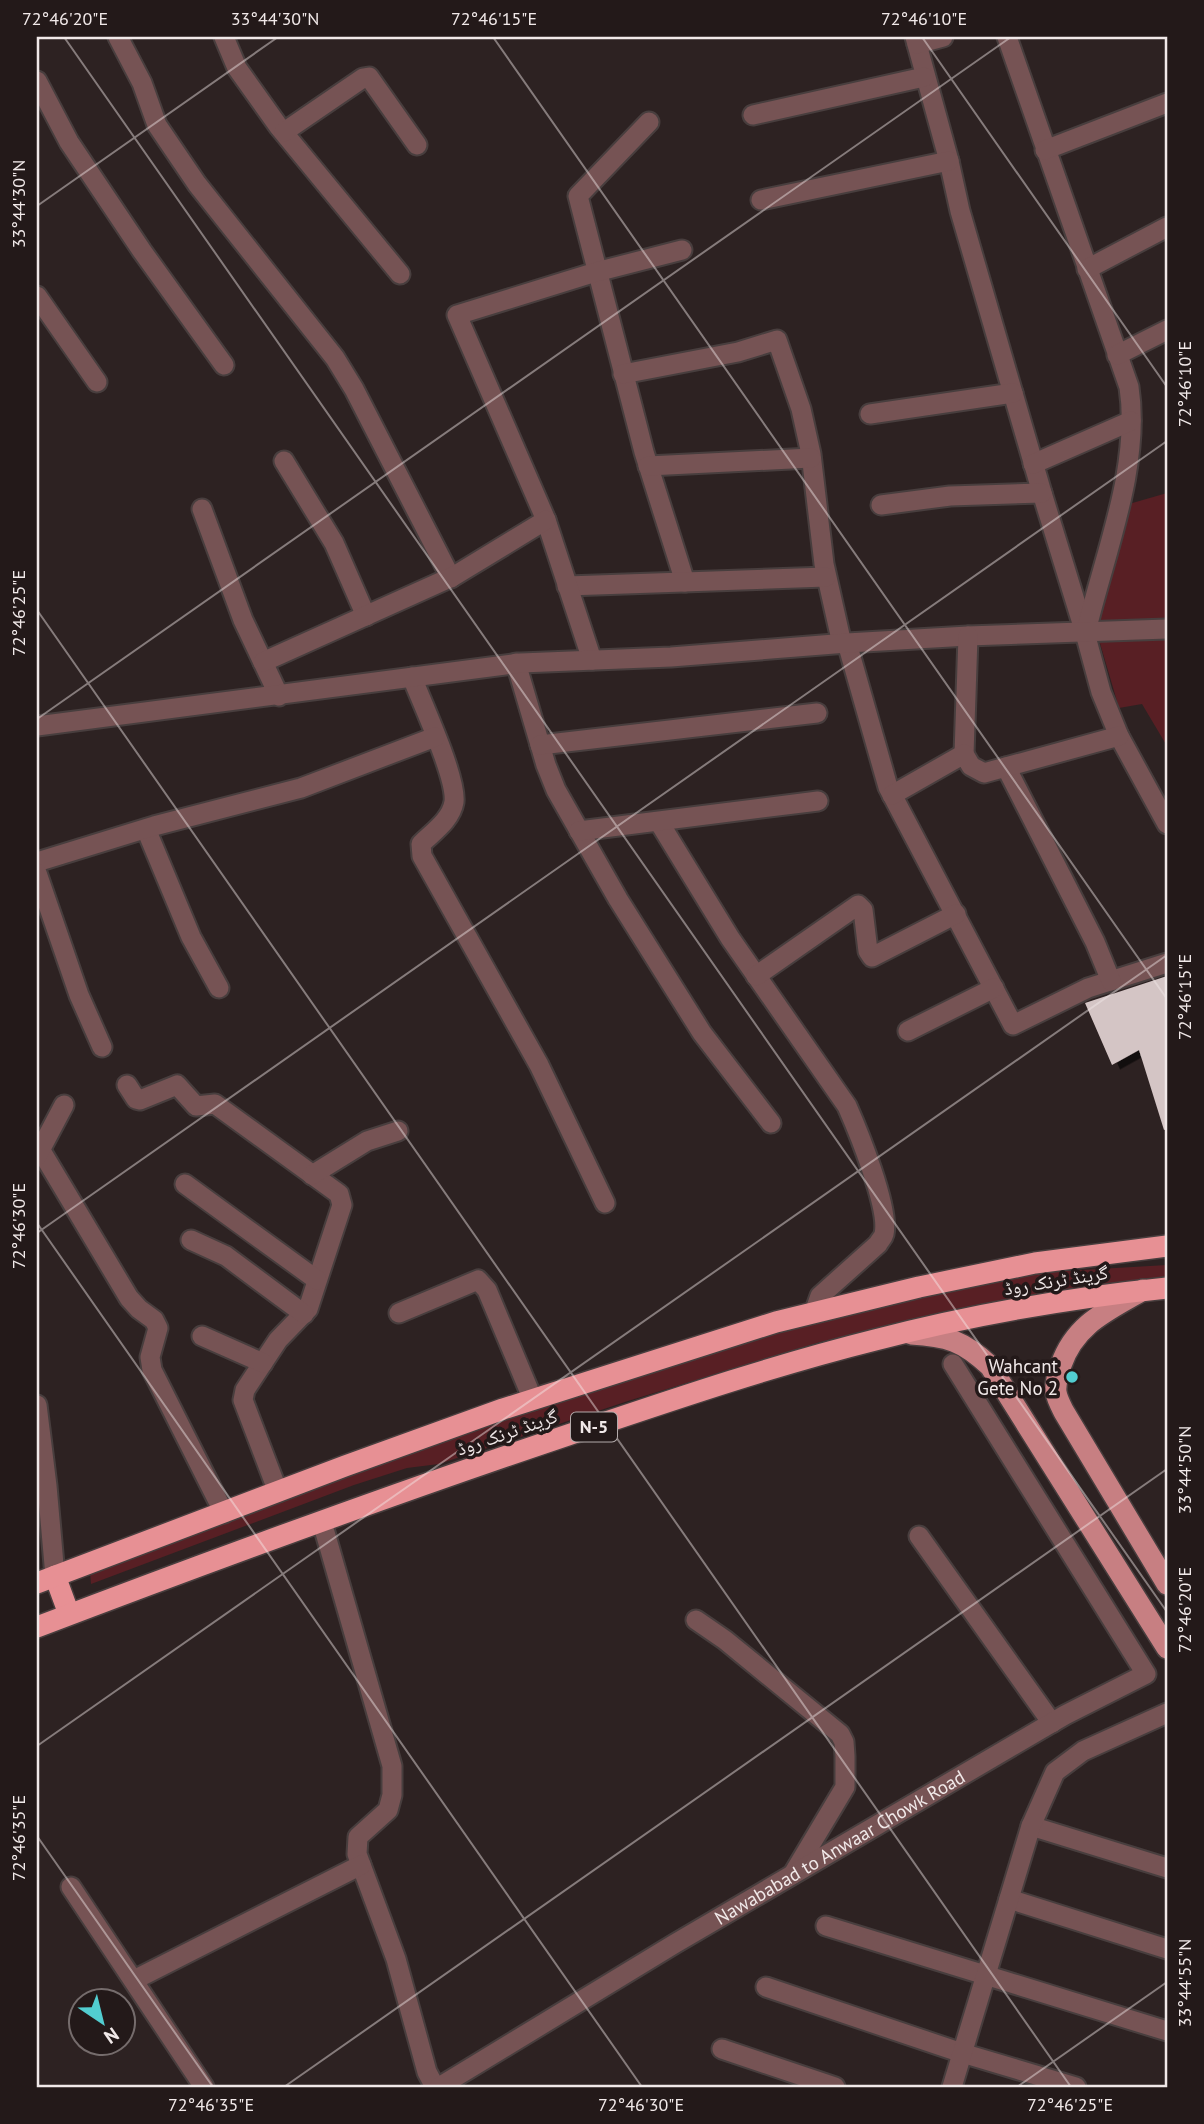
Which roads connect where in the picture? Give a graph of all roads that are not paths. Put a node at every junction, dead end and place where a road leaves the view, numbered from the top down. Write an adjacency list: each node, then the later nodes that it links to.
1 (118, 37): 39 (street)
2 (224, 37): 11 (street)
3 (943, 37): 5 (street)
4 (1007, 37): 13 (street)
5 (916, 41): 6 (street)
6 (924, 77): 9 (street); 14 (street)
7 (37, 81): 24 (street)
8 (1167, 103): 13 (street)
9 (753, 115)
10 (649, 122): 19 (street)
11 (284, 132): 12 (street); 20 (street)
12 (417, 145)
13 (1045, 150): 18 (street)
14 (949, 161): 15 (street); 27 (street)
15 (761, 200)
16 (1167, 227): 18 (street)
17 (682, 250): 19 (street)
18 (1087, 269): 23 (street)
19 (596, 272): 25 (street); 37 (street)
20 (400, 274)
21 (37, 296): 26 (street)
22 (1167, 330): 23 (street)
23 (1117, 355): 29 (street)
24 (224, 365)
25 (623, 374): 30 (street); 33 (street)
26 (97, 382)
27 (1013, 393): 28 (street); 32 (street)
28 (870, 414)
29 (1131, 421): 32 (street); 44 (street)
30 (811, 458): 33 (street); 38 (street)
31 (284, 461): 42 (street)
32 (1033, 464): 34 (street)
33 (648, 466): 40 (street)
34 (1042, 493): 35 (street); 44 (street)
35 (881, 505)
36 (202, 509): 48 (street)
37 (546, 520): 39 (street); 41 (street)
38 (826, 577): 40 (street); 46 (street)
39 (451, 578): 42 (street)
40 (685, 582): 41 (street)
41 (567, 586): 47 (street)
42 (366, 616): 48 (street)
43 (1167, 629): 44 (street)
44 (1086, 633): 45 (street); 54 (street)
45 (968, 636): 46 (street); 57 (street)
46 (844, 643): 47 (street); 59 (street)
47 (592, 660): 49 (street)
48 (263, 662): 51 (street)
49 (516, 663): 50 (street); 56 (street)
50 (412, 677): 51 (street); 55 (street)
51 (279, 695): 53 (street)
52 (817, 713): 56 (street)
53 (37, 726)
54 (1119, 736): 58 (street); 62 (street)
55 (435, 737): 63 (street); 83 (street)
56 (540, 746): 64 (street)
57 (964, 754): 58 (street); 59 (street)
58 (1006, 767): 70 (street)
59 (892, 795): 67 (street)
60 (818, 802): 61 (street)
61 (659, 822): 64 (street); 69 (street)
62 (1167, 824)
63 (146, 829): 65 (street); 71 (street)
64 (579, 831): 78 (street)
65 (37, 862)
66 (37, 873): 74 (street)
67 (956, 914): 69 (street); 72 (street)
68 (1167, 963): 70 (street)
69 (756, 976): 90 (street)
70 (1111, 981): 72 (street)
71 (219, 988)
72 (994, 988): 73 (street)
73 (908, 1031)
74 (102, 1047)
75 (127, 1085): 81 (street)
76 (64, 1105): 80 (street)
77 (37, 1123): 80 (street)
78 (771, 1123)
79 (398, 1131): 81 (street)
80 (40, 1149): 99 (street)
81 (312, 1175): 86 (street)
82 (185, 1184): 86 (street)
83 (605, 1203)
84 (191, 1240): 91 (street)
85 (1167, 1246): 90 (highway, گرینڈ ٹرنک روڈ / N-5)
86 (317, 1280): 91 (street)
87 (1167, 1288): 88 (highway, گرینڈ ٹرنک روڈ / N-5)
88 (1143, 1290): 92 (highway, گرینڈ ٹرنک روڈ / N-5); 103 (main road)
89 (399, 1313): 96 (street)
90 (814, 1313): 96 (highway, گرینڈ ٹرنک روڈ / N-5)
91 (304, 1314): 94 (street)
92 (904, 1333): 100 (highway, گرینڈ ٹرنک روڈ / N-5); 107 (main road)
93 (202, 1336): 94 (street)
94 (262, 1363): 98 (street)
95 (953, 1364): 109 (street, Nawababad to Anwaar Chowk Road)
96 (533, 1400): 98 (highway, گرینڈ ٹرنک روڈ / N-5)
97 (37, 1405): 102 (street)
98 (278, 1492): 99 (highway, گرینڈ ٹرنک روڈ / N-5)
99 (224, 1513): 102 (highway, گرینڈ ٹرنک روڈ / N-5)
100 (322, 1522): 104 (highway, گرینڈ ٹرنک روڈ / N-5); 111 (street)
101 (919, 1536): 109 (street)
102 (46, 1579): 104 (highway)
103 (1167, 1584)
104 (69, 1614): 106 (highway, گرینڈ ٹرنک روڈ / N-5)
105 (696, 1620): 113 (street)
106 (37, 1627)
107 (1167, 1648)
108 (1167, 1713): 110 (street)
109 (1052, 1723): 113 (street, Nawababad to Anwaar Chowk Road)
110 (1031, 1826): 112 (street); 115 (street)
111 (361, 1865): 119 (street); 125 (street)
112 (1167, 1868)
113 (792, 1875): 125 (street, Nawababad to Anwaar Chowk Road)
114 (71, 1887): 119 (street)
115 (1009, 1899): 117 (street); 118 (street)
116 (827, 1926): 118 (street)
117 (1167, 1949)
118 (986, 1975): 121 (street); 123 (street)
119 (134, 1980): 124 (street)
120 (766, 1987): 123 (street)
121 (1167, 2031)
122 (722, 2049): 126 (street)
123 (962, 2053): 127 (street); 128 (street)
124 (204, 2087)
125 (437, 2087)
126 (835, 2087)
127 (952, 2087)
128 (1076, 2087)

